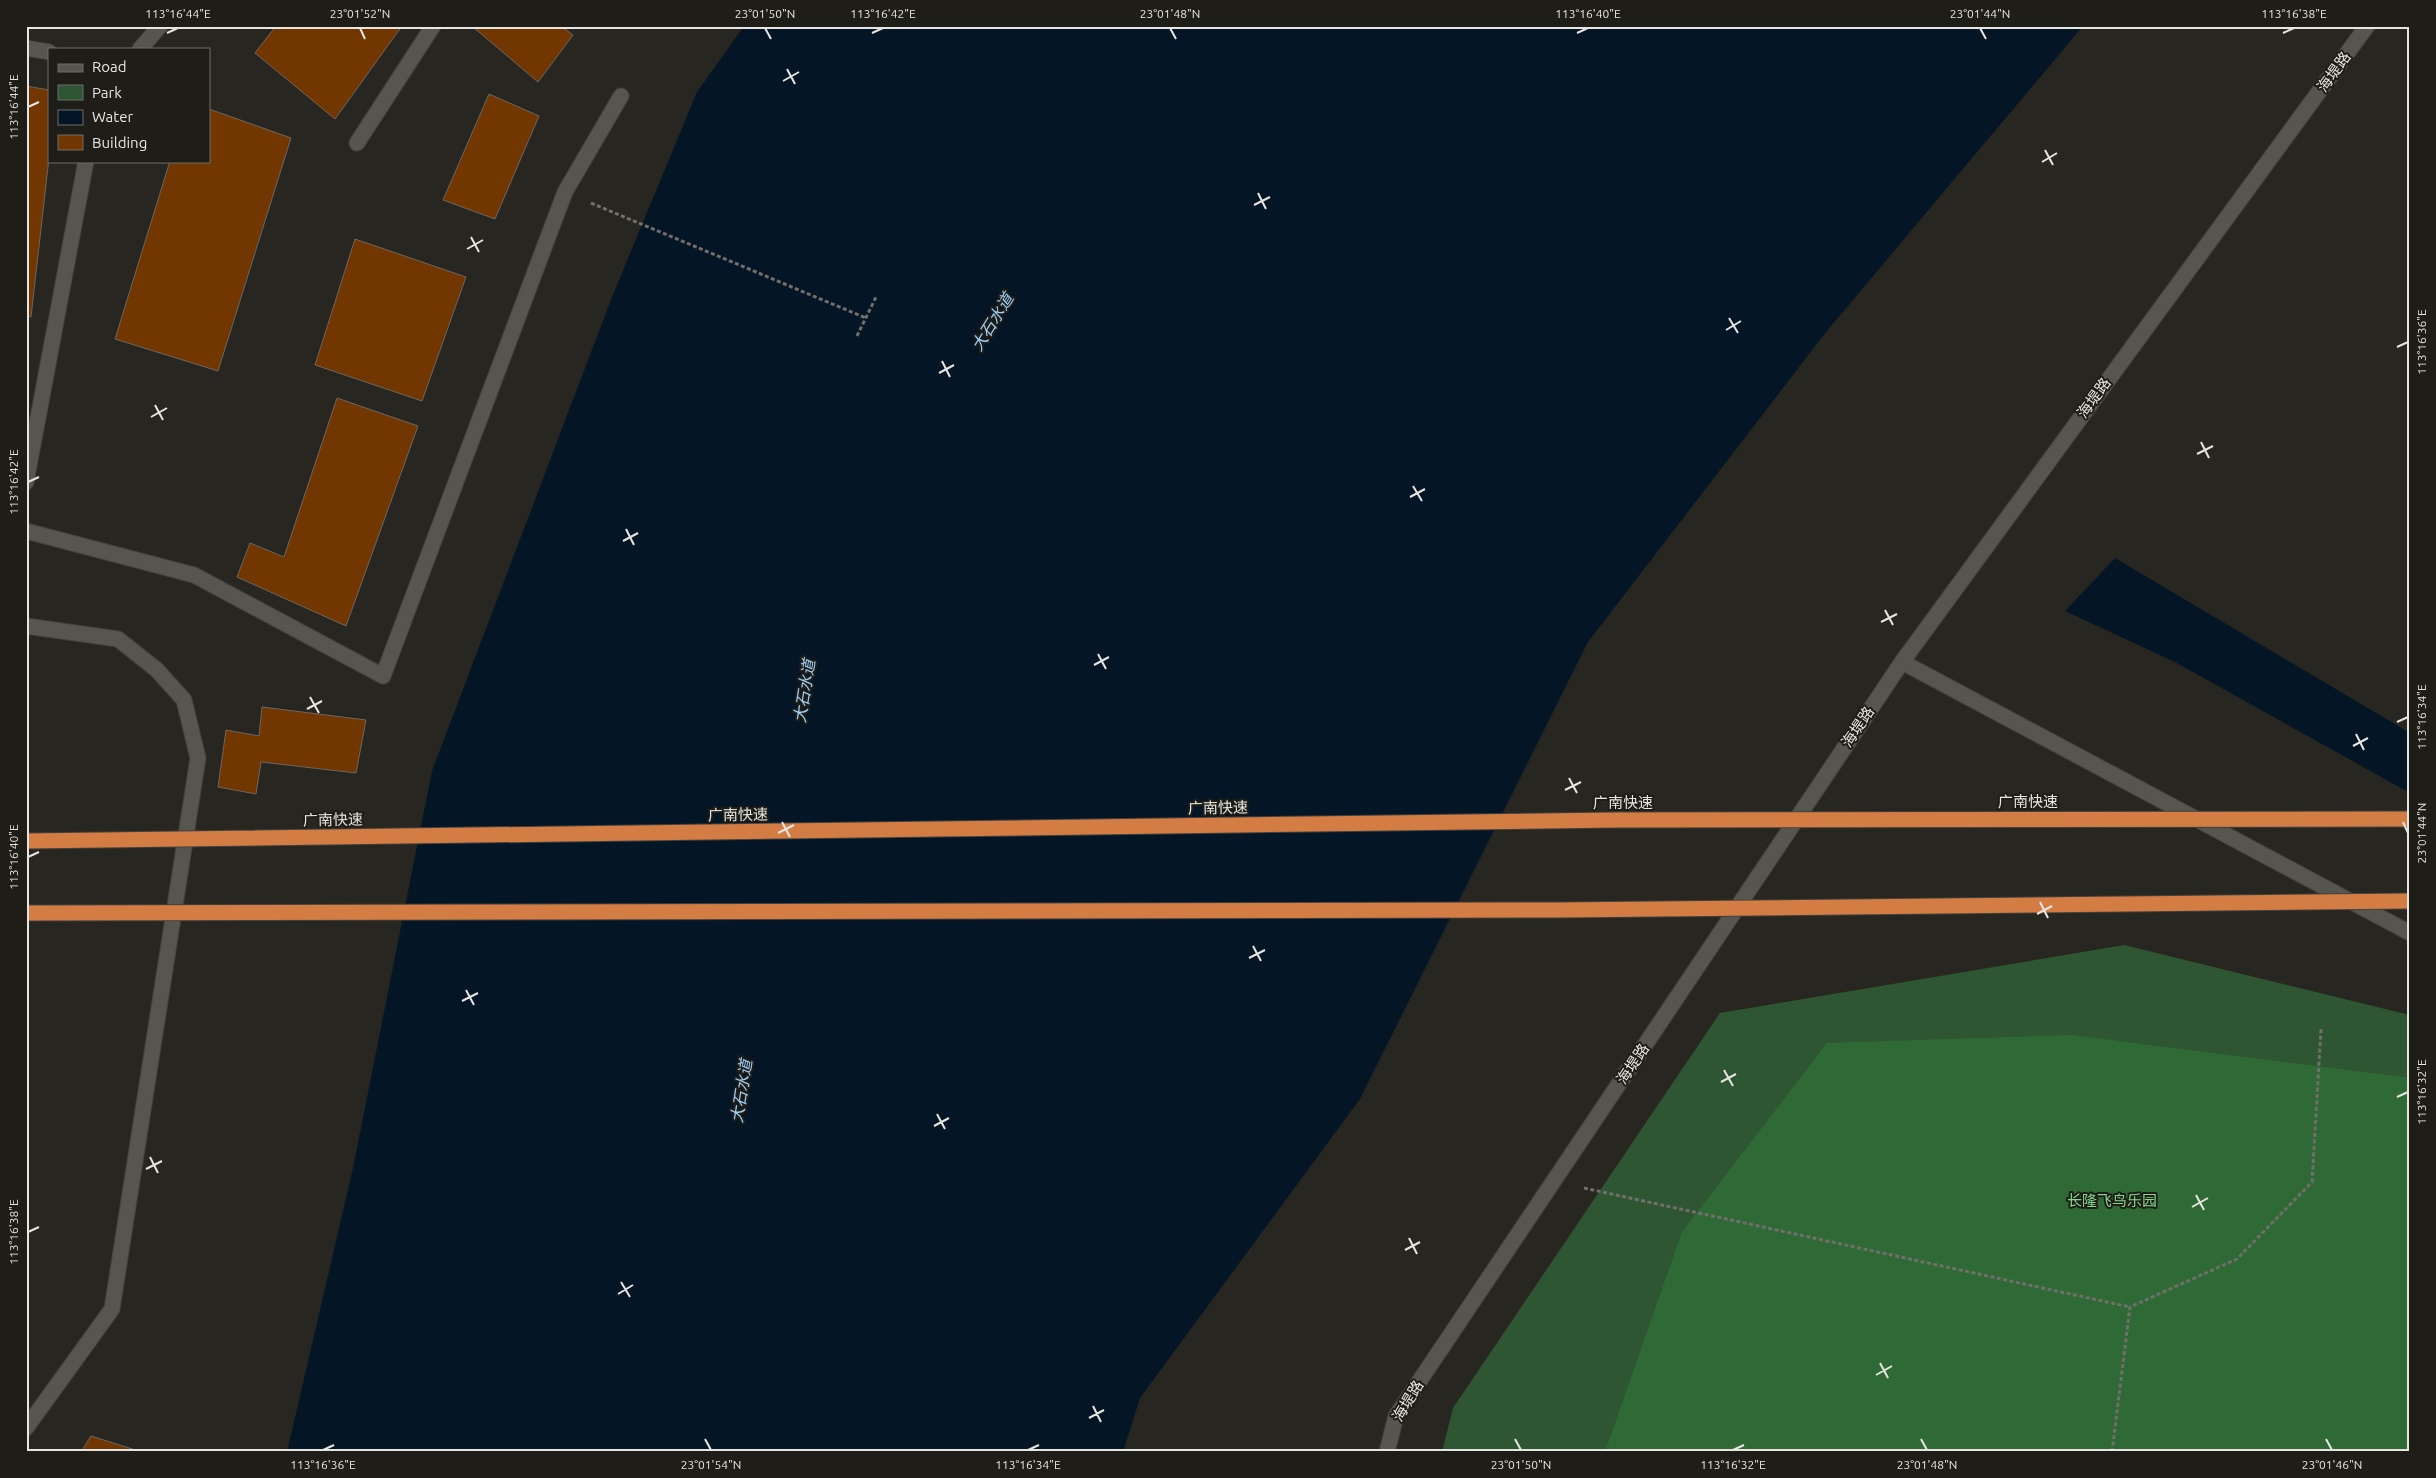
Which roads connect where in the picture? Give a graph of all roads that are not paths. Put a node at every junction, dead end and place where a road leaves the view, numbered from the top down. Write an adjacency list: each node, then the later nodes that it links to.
1 (160, 26): 5 (street)
2 (433, 26): 8 (street)
3 (2367, 26): 13 (street, 海堤路)
4 (26, 48): 6 (street)
5 (141, 48)
6 (48, 52)
7 (621, 96): 11 (street)
8 (357, 143)
9 (86, 162): 10 (street)
10 (26, 482)
11 (26, 531)
12 (26, 626): 19 (street)
13 (1902, 662): 18 (street); 20 (street, 海堤路)
14 (2410, 819): 15 (highway, 广南快速, bridge)
15 (26, 841)
16 (2410, 902): 17 (highway, bridge)
17 (26, 913)
18 (2410, 933)
19 (26, 1428)
20 (1387, 1452)

